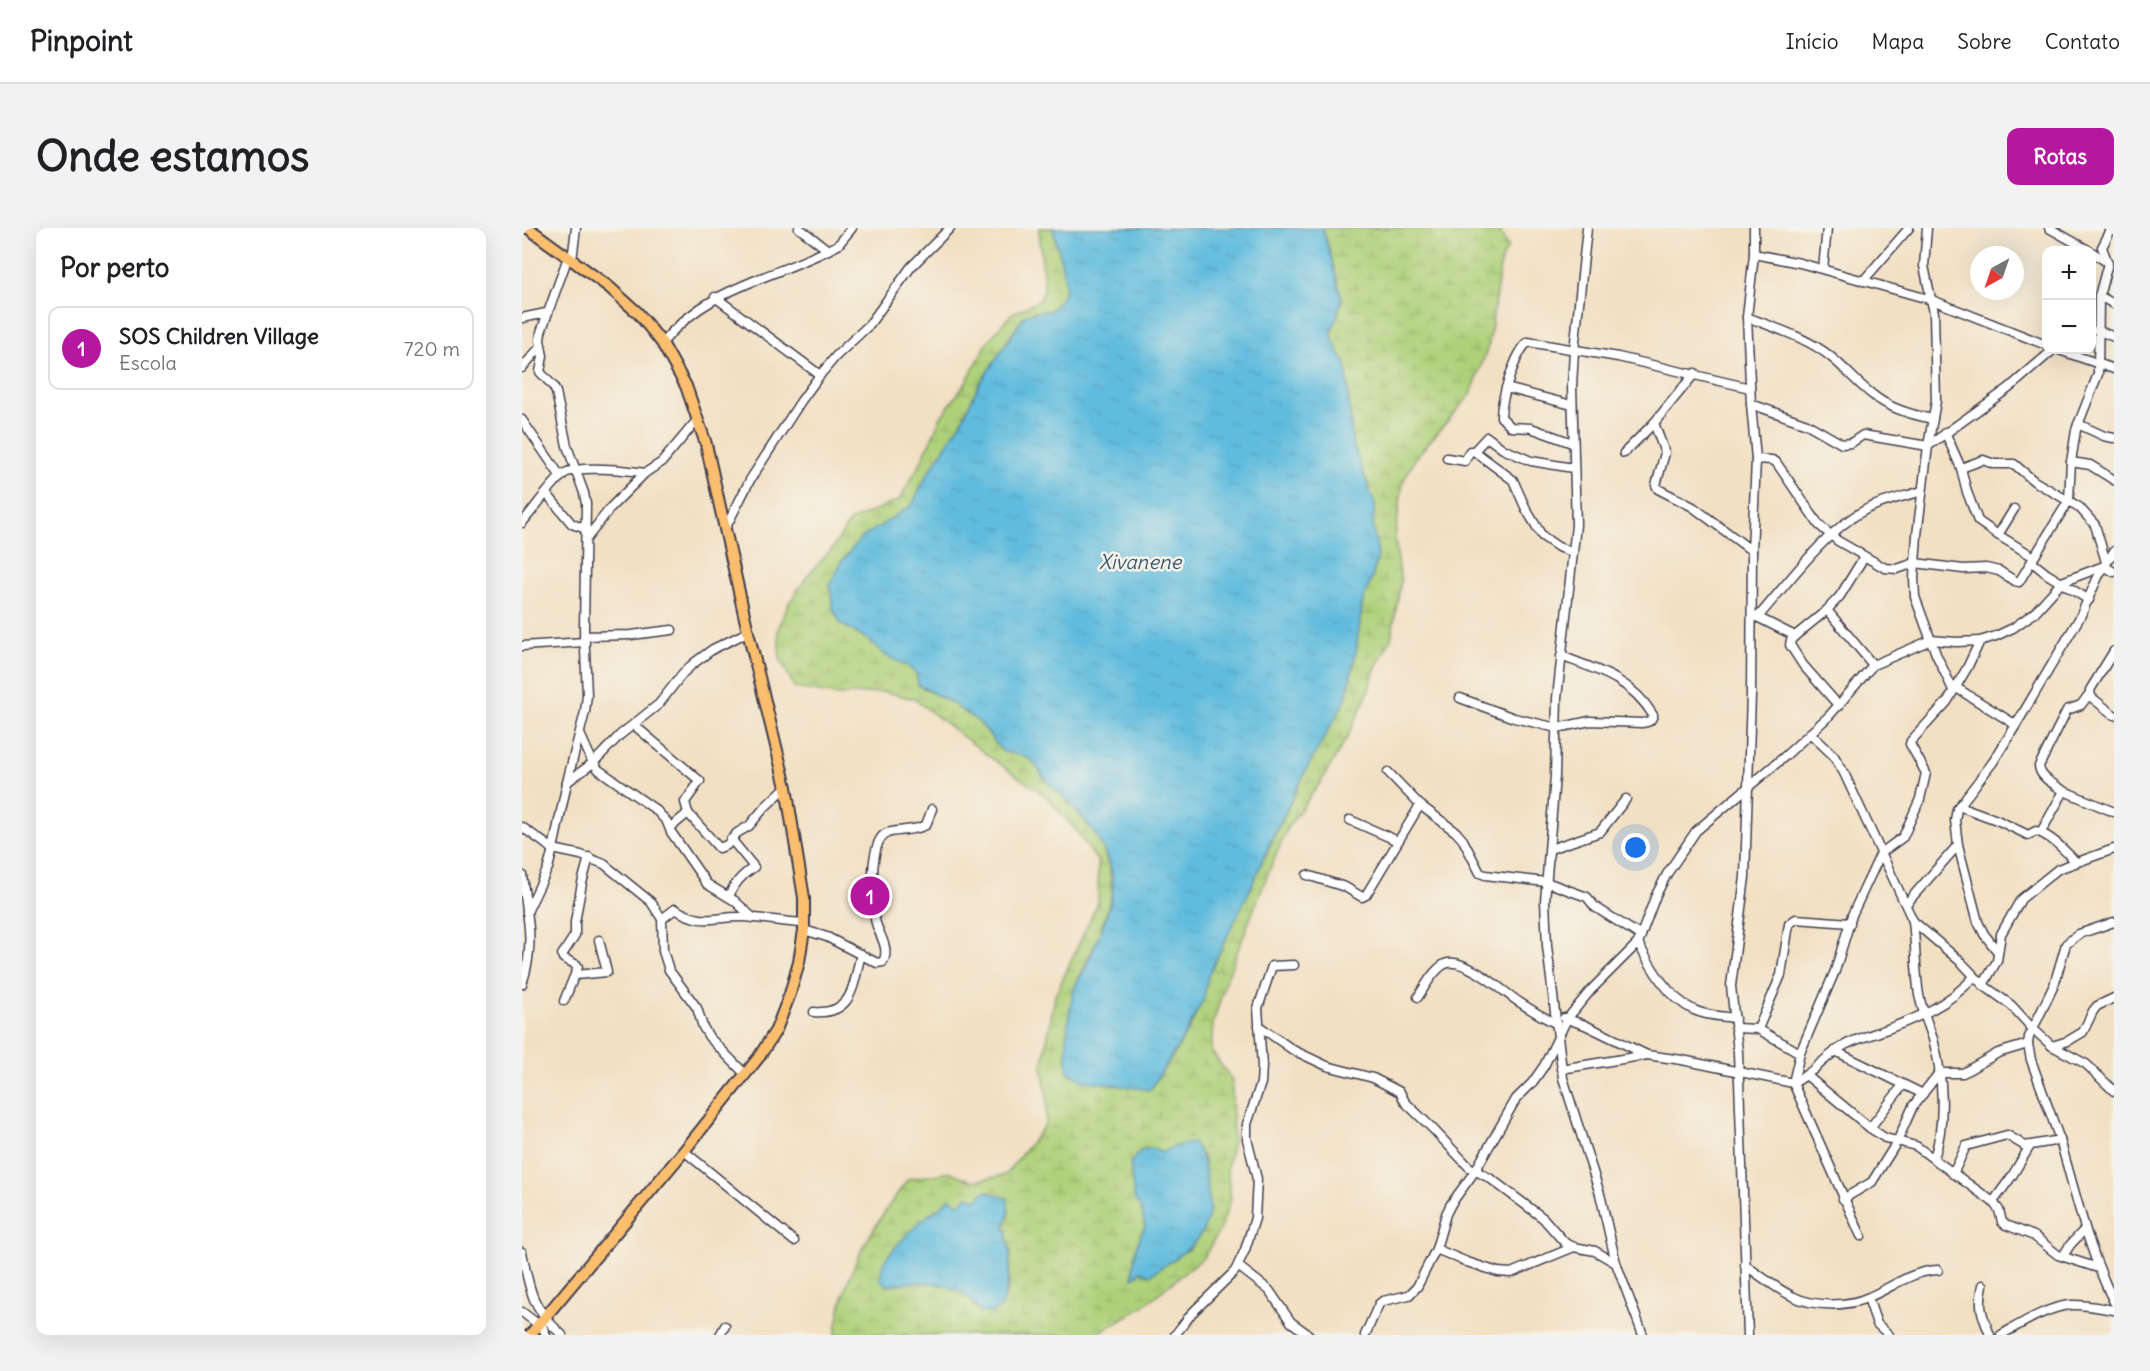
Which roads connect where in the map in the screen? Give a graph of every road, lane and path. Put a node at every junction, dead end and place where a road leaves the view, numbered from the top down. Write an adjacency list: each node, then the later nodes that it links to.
1 (528, 228): 17 (main road)
2 (576, 228): 17 (street)
3 (799, 228): 14 (street)
4 (852, 228): 14 (street)
5 (950, 228): 40 (street)
6 (1587, 228): 33 (street)
7 (1754, 228): 15 (street)
8 (1827, 228): 19 (street)
9 (1909, 228): 20 (street)
10 (1927, 228): 23 (street)
11 (2049, 228): 13 (street)
12 (2112, 228): 18 (street)
13 (2081, 246)
14 (828, 250): 22 (street)
15 (1754, 254): 19 (street); 26 (street)
16 (2096, 254): 18 (street)
17 (570, 258): 25 (street); 30 (main road)
18 (2108, 261): 21 (street)
19 (1823, 269): 20 (street)
20 (1863, 281): 23 (street)
21 (2099, 296): 24 (street); 28 (street)
22 (716, 297): 30 (street); 40 (street)
23 (1932, 300): 31 (street); 46 (street)
24 (2114, 304)
25 (546, 314): 27 (street); 32 (street)
26 (1747, 317): 42 (street); 46 (street)
27 (522, 318)
28 (2097, 330): 29 (street); 36 (street)
29 (2114, 337)
30 (662, 343): 45 (main road)
31 (2042, 343)
32 (541, 346): 37 (street); 61 (street)
33 (1574, 351): 39 (street); 41 (street); 44 (street)
34 (2048, 354): 50 (street)
35 (2070, 354): 36 (street)
36 (2099, 364): 38 (street); 49 (street)
37 (522, 368)
38 (2114, 369)
39 (1695, 373): 42 (street); 48 (street)
40 (820, 375): 71 (street)
41 (1506, 388): 44 (street); 52 (street)
42 (1750, 388): 43 (street)
43 (1751, 404): 53 (street); 57 (street)
44 (1572, 405): 52 (street)
45 (698, 419): 62 (street); 71 (main road)
46 (1933, 419): 53 (street)
47 (522, 420): 63 (street)
48 (1654, 423): 55 (street); 75 (street)
49 (2078, 424): 51 (street); 58 (street)
50 (1945, 432): 53 (street); 60 (street)
51 (2114, 438)
52 (1572, 443): 59 (street)
53 (1928, 446): 65 (street)
54 (1474, 451): 56 (street); 59 (street); 77 (street)
55 (1624, 453)
56 (1447, 458)
57 (1756, 459): 72 (street); 75 (street)
58 (2071, 462): 64 (street); 67 (street)
59 (1573, 468): 77 (street)
60 (1961, 468): 67 (street); 73 (street)
61 (576, 470): 62 (street); 63 (street); 70 (street)
62 (645, 472): 74 (street)
63 (561, 477): 66 (street)
64 (2114, 480)
65 (1922, 491): 72 (street); 80 (street)
66 (547, 494): 69 (street); 70 (street)
67 (2069, 500): 79 (street); 81 (street)
68 (2014, 509): 73 (street)
69 (522, 523)
70 (586, 528): 74 (street)
71 (725, 529): 88 (main road)
72 (1830, 535): 78 (street); 86 (street)
73 (1998, 535): 79 (street)
74 (586, 539): 90 (street)
75 (1752, 551): 86 (street)
76 (2114, 551): 81 (street)
77 (1573, 552): 95 (street)
78 (1864, 557): 80 (street); 85 (street)
79 (2033, 560): 80 (street); 83 (street)
80 (1915, 563): 91 (street)
81 (2105, 564): 82 (street); 83 (street); 84 (street)
82 (2114, 572)
83 (2062, 582): 84 (street); 92 (street)
84 (2089, 600): 103 (street)
85 (1827, 610): 89 (street); 96 (street)
86 (1755, 616): 89 (street); 110 (street)
87 (672, 630): 90 (street)
88 (748, 632): 102 (street); 111 (main road)
89 (1796, 636): 100 (street)
90 (584, 639): 93 (street); 106 (street)
91 (1931, 640): 92 (street); 96 (street); 97 (street)
92 (1980, 641): 97 (street)
93 (522, 646)
94 (2114, 651): 98 (street)
95 (1561, 656): 104 (street); 104 (street)
96 (1873, 665): 100 (street)
97 (1954, 688): 103 (street); 129 (street)
98 (2090, 693): 101 (street); 112 (street)
99 (1460, 698): 104 (street)
100 (1839, 706): 105 (street)
101 (2114, 716)
102 (634, 725): 107 (street); 118 (street)
103 (2016, 725): 115 (street)
104 (1557, 728): 127 (street)
105 (1810, 733): 110 (street); 129 (street)
106 (579, 734): 107 (street); 109 (street)
107 (593, 763): 109 (street); 121 (street)
108 (1388, 772): 114 (street)
109 (567, 782): 126 (street)
110 (1747, 786): 144 (street); 159 (street)
111 (786, 787): 123 (street); 143 (main road)
112 (2064, 791): 117 (street); 122 (street)
113 (1626, 799): 127 (street)
114 (1420, 805): 124 (street); 134 (street)
115 (1959, 806): 122 (street); 125 (street)
116 (932, 809): 147 (street)
117 (2114, 812)
118 (688, 813): 121 (street); 123 (street)
119 (1350, 820): 124 (street)
120 (522, 827): 126 (street)
121 (670, 828): 135 (street)
122 (2041, 832): 131 (street)
123 (731, 839): 135 (street)
124 (1398, 841): 133 (street)
125 (1958, 845): 136 (street); 146 (street)
126 (554, 849): 130 (street); 137 (street)
127 (1550, 849): 134 (street)
128 (2114, 849): 131 (street)
129 (1881, 853): 136 (street); 142 (street)
130 (589, 857): 139 (street); 149 (street)
131 (2076, 862): 146 (street)
132 (522, 875): 137 (street)
133 (1307, 875)
134 (1546, 882): 144 (street); 160 (street)
135 (729, 897): 138 (street)
136 (1906, 904): 140 (street)
137 (527, 912): 151 (street)
138 (753, 918): 139 (street); 143 (street)
139 (662, 919): 174 (street)
140 (1913, 921): 150 (street); 157 (street)
141 (2114, 922): 164 (street)
142 (1850, 923): 163 (street); 169 (street)
143 (803, 926): 147 (street); 174 (main road)
144 (1639, 939): 158 (street); 159 (street)
145 (599, 940): 149 (street)
146 (1998, 951): 152 (street)
147 (861, 954): 156 (street)
148 (1294, 965): 161 (street)
149 (576, 975): 155 (street)
150 (1974, 977): 152 (street); 157 (street)
151 (522, 984)
152 (1983, 985): 164 (street)
153 (1418, 997): 160 (street)
154 (2114, 998): 167 (street)
155 (564, 1001)
156 (814, 1012)
157 (1924, 1014): 168 (street); 173 (street)
158 (1567, 1018): 160 (street); 165 (street); 170 (street)
159 (1735, 1018): 162 (street)
160 (1555, 1019): 165 (street)
161 (1259, 1026): 186 (street); 198 (street)
162 (1735, 1028): 163 (street); 172 (street)
163 (1758, 1029): 169 (street)
164 (2033, 1029): 166 (street); 167 (street)
165 (1557, 1036): 171 (street); 186 (street)
166 (2028, 1044): 173 (street); 181 (street)
167 (2052, 1046): 178 (street)
168 (1835, 1051): 175 (street); 177 (street)
169 (1800, 1053): 176 (street)
170 (1647, 1055): 171 (street); 172 (street)
171 (1561, 1069): 197 (street)
172 (1739, 1072): 176 (street); 199 (street)
173 (1939, 1073): 179 (street); 185 (street)
174 (746, 1076): 184 (main road)
175 (1806, 1076): 176 (street); 180 (street)
176 (1793, 1083): 188 (street)
177 (1903, 1085): 179 (street); 180 (street)
178 (2114, 1091)
179 (1923, 1094): 182 (street)
180 (1870, 1128): 182 (street)
181 (2060, 1140): 183 (street); 190 (street)
182 (1897, 1142): 185 (street); 188 (street)
183 (2030, 1146): 187 (street); 189 (street)
184 (684, 1151): 192 (street); 207 (main road)
185 (1934, 1158): 187 (street)
186 (1475, 1171): 193 (street); 194 (street)
187 (1953, 1174): 189 (street)
188 (1843, 1199): 191 (street)
189 (1993, 1202): 196 (street)
190 (2085, 1229): 196 (street); 200 (street)
191 (1861, 1236)
192 (794, 1241)
193 (1574, 1247): 194 (street); 197 (street)
194 (1436, 1249): 216 (street)
195 (522, 1252): 207 (street)
196 (2063, 1256): 200 (street)
197 (1616, 1263): 209 (street)
198 (1238, 1266): 214 (street); 215 (street)
199 (1745, 1266): 204 (street); 217 (street)
200 (2098, 1268): 203 (street)
201 (1938, 1270): 204 (street)
202 (1983, 1285): 219 (street)
203 (2113, 1297)
204 (1868, 1298): 218 (street)
205 (2114, 1310): 220 (street)
206 (522, 1312): 207 (street)
207 (542, 1322): 210 (main road); 211 (street); 212 (street)
208 (724, 1326): 213 (street)
209 (1641, 1332)
210 (530, 1335)
211 (546, 1335)
212 (562, 1335)
213 (720, 1335)
214 (1175, 1335)
215 (1309, 1335)
216 (1365, 1335)
217 (1748, 1335)
218 (1889, 1335)
219 (1990, 1335)
220 (2001, 1335)

